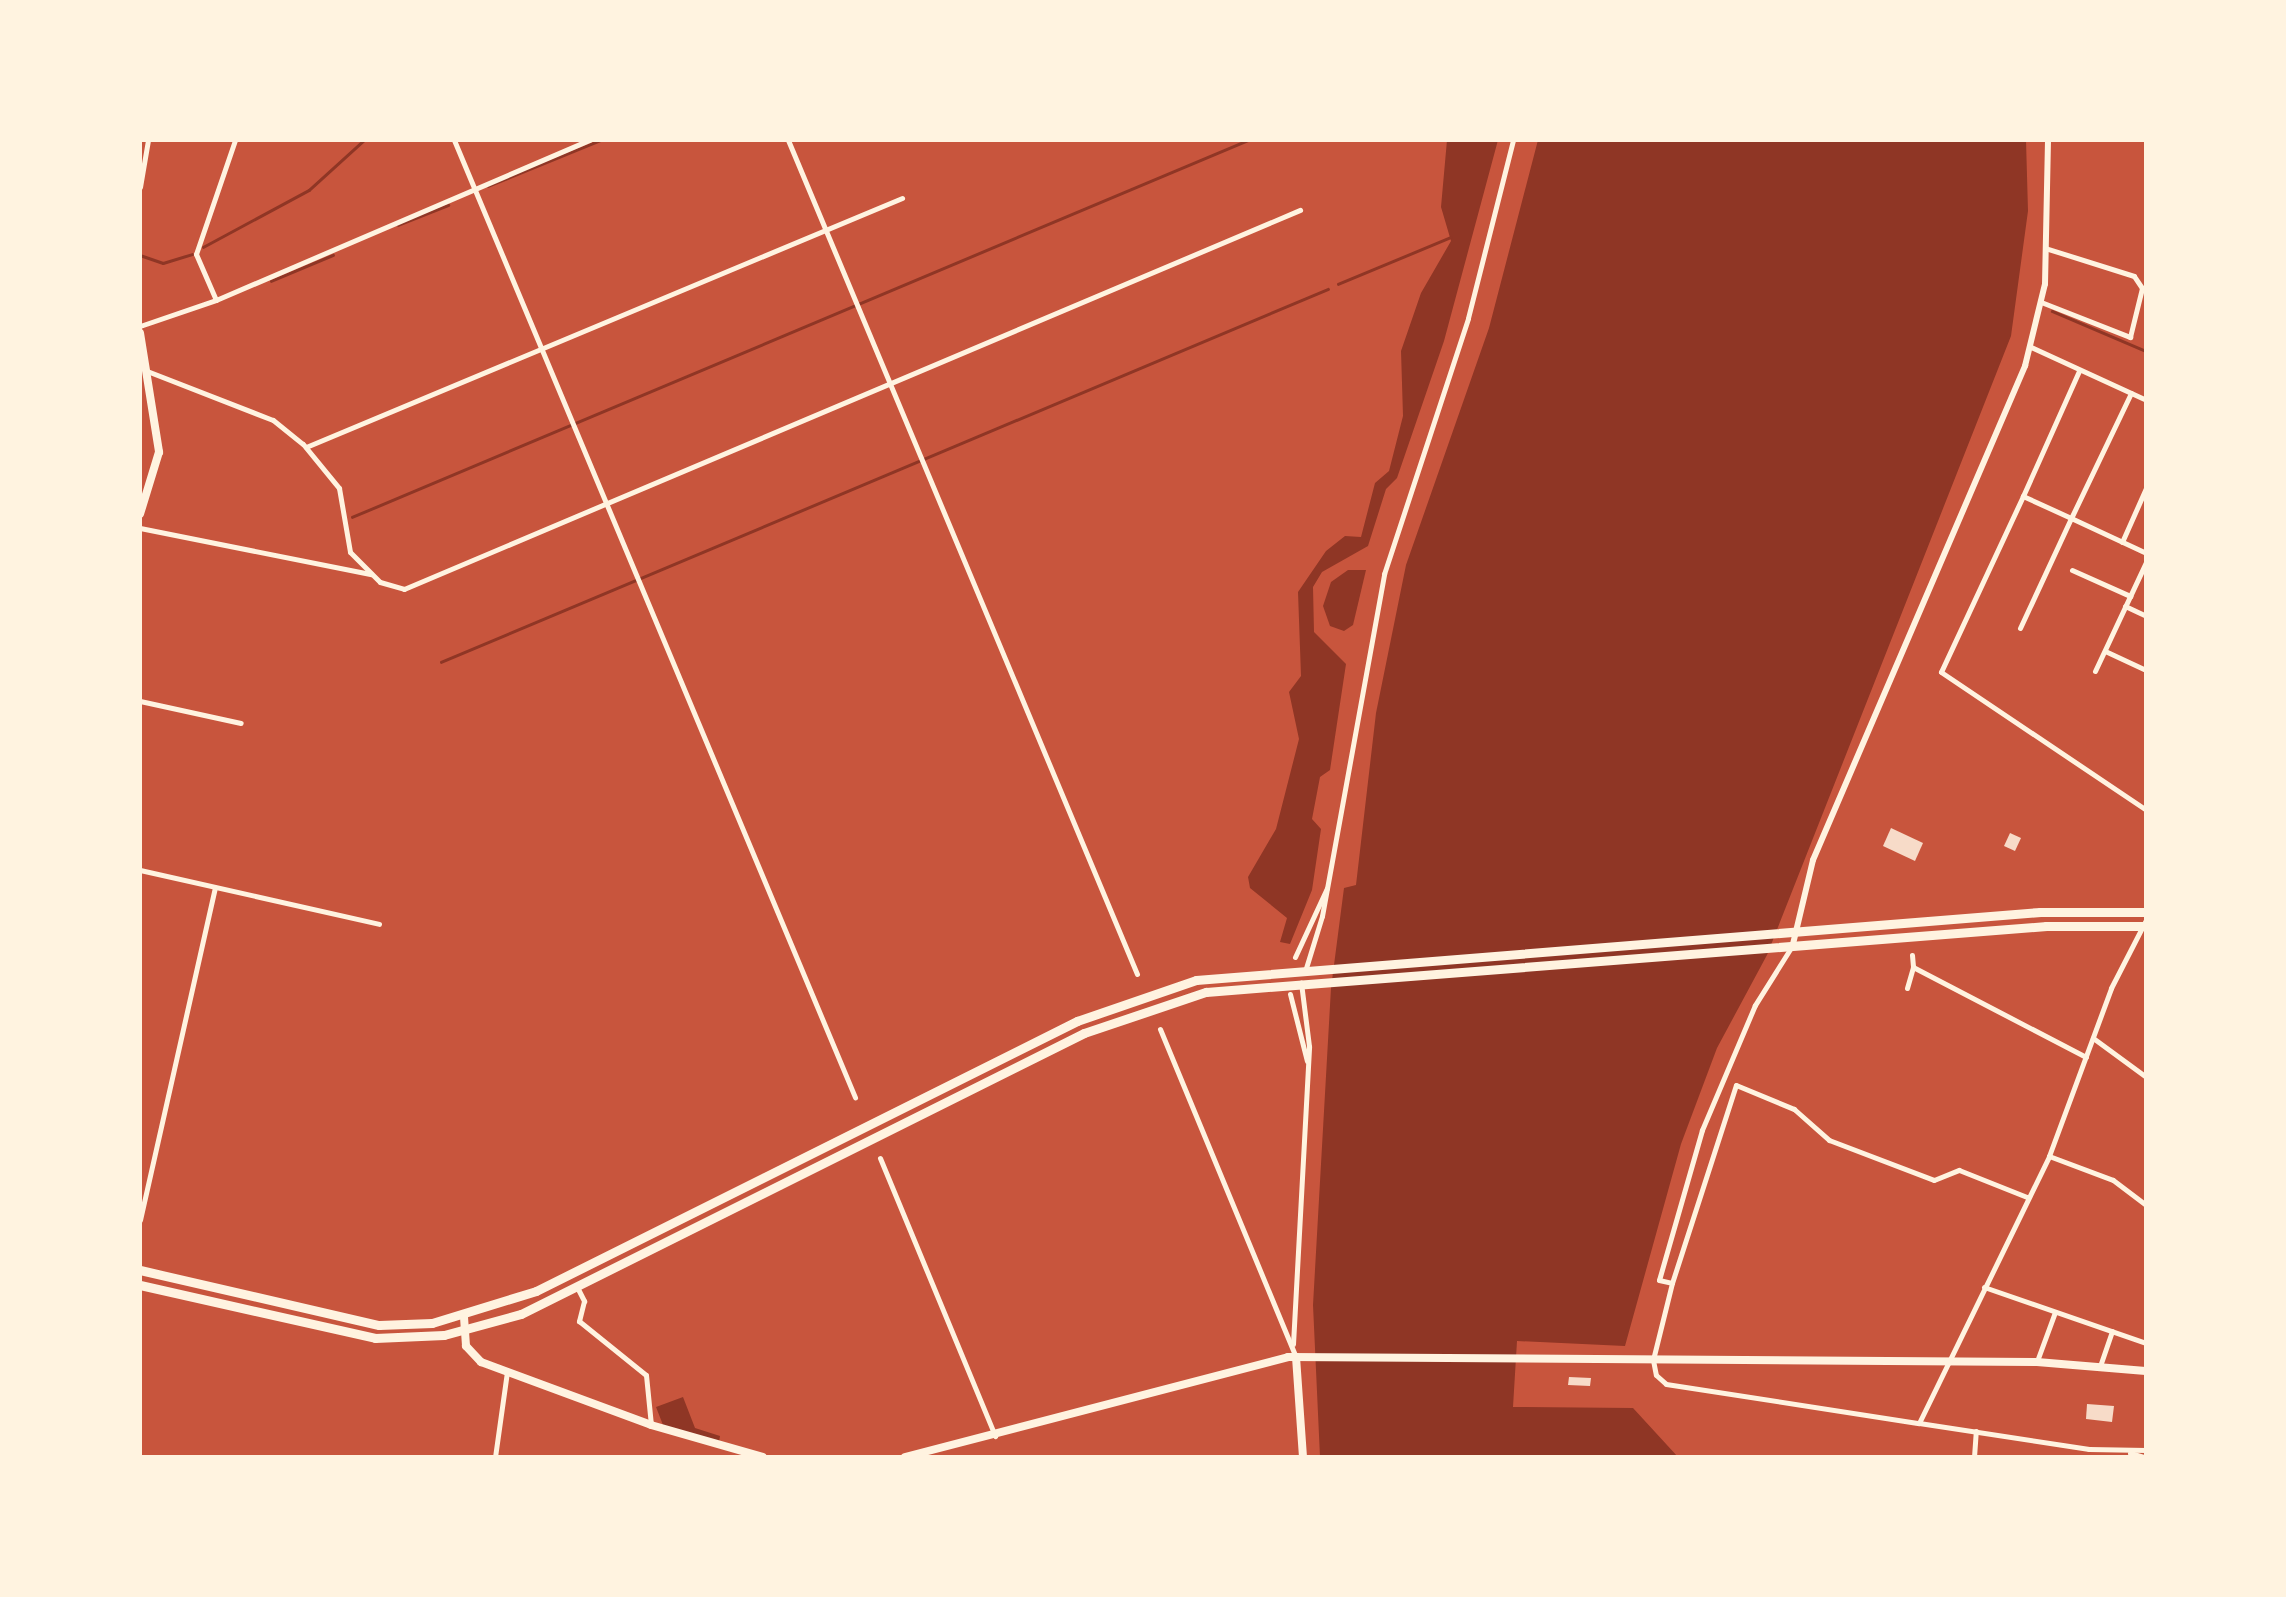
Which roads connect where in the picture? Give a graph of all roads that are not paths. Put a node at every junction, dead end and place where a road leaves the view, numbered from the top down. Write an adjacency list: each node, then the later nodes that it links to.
1 (148, 140): 9 (street)
2 (235, 140): 14 (street)
3 (454, 140): 8 (street)
4 (590, 140): 8 (street)
5 (788, 140): 12 (street)
6 (1513, 140): 48 (street)
7 (2048, 140): 13 (street)
8 (474, 187): 14 (street); 17 (street)
9 (140, 188)
10 (902, 198): 12 (street)
11 (1300, 210): 21 (street)
12 (825, 226): 17 (street); 21 (street)
13 (2045, 248): 15 (street); 15 (street)
14 (216, 300): 16 (street)
15 (2041, 302): 18 (street)
16 (140, 329): 19 (main road)
17 (540, 346): 24 (street); 27 (street)
18 (2032, 347): 20 (street); 52 (street)
19 (145, 370): 24 (street); 28 (main road)
20 (2079, 371): 22 (street); 26 (street)
21 (890, 382): 27 (street); 58 (street)
22 (2130, 393): 23 (street); 29 (street)
23 (2146, 400)
24 (306, 447): 35 (street)
25 (2146, 488): 31 (street)
26 (2023, 496): 29 (street); 45 (street)
27 (606, 502): 35 (street); 67 (street)
28 (140, 514)
29 (2072, 518): 31 (street); 39 (street)
30 (140, 528): 35 (street)
31 (2122, 542): 32 (street)
32 (2146, 553)
33 (2146, 562): 36 (street)
34 (2072, 570): 36 (street)
35 (371, 574)
36 (2130, 596): 37 (street)
37 (2125, 606): 38 (street); 40 (street)
38 (2146, 616)
39 (2020, 628)
40 (2104, 651): 41 (street); 42 (street)
41 (2146, 670)
42 (2095, 671)
43 (140, 701): 44 (street)
44 (241, 723)
45 (2146, 810)
46 (140, 870): 47 (street)
47 (215, 887): 50 (street); 72 (street)
48 (1327, 888): 55 (street); 57 (street)
49 (2146, 912): 52 (highway)
50 (379, 924)
51 (2145, 924): 53 (highway); 63 (street)
52 (1796, 930): 53 (street); 57 (highway)
53 (1794, 944): 59 (highway); 74 (street)
54 (1912, 955): 56 (street)
55 (1294, 957)
56 (1913, 967): 60 (street); 64 (street)
57 (1306, 968): 79 (highway)
58 (1136, 974)
59 (1301, 980): 65 (street); 76 (highway)
60 (1907, 988)
61 (1290, 994): 65 (street)
62 (1160, 1029): 83 (street)
63 (2092, 1038): 64 (street); 66 (street)
64 (2086, 1057): 68 (street)
65 (1308, 1064): 83 (street)
66 (2146, 1077)
67 (855, 1097)
68 (2048, 1156): 70 (street); 71 (street)
69 (880, 1158): 94 (street)
70 (2028, 1198): 74 (street); 77 (street)
71 (2146, 1205)
72 (140, 1220)
73 (140, 1270): 79 (highway)
74 (1672, 1283): 85 (street)
75 (140, 1285): 80 (highway)
76 (577, 1286): 80 (highway); 92 (street)
77 (1984, 1288): 78 (street); 87 (street)
78 (2055, 1312): 81 (street); 86 (street)
79 (464, 1317): 80 (main road)
80 (464, 1330): 89 (main road)
81 (2112, 1332): 82 (street); 88 (street)
82 (2146, 1343)
83 (1293, 1344): 84 (street)
84 (1296, 1357): 85 (main road); 94 (main road); 100 (main road)
85 (1653, 1360): 87 (main road); 91 (street)
86 (2037, 1362): 87 (main road); 88 (main road)
87 (1948, 1364): 91 (street)
88 (2100, 1366): 90 (main road)
89 (508, 1372): 92 (main road); 97 (street)
90 (2146, 1372)
91 (1919, 1424): 93 (street)
92 (651, 1425): 98 (main road)
93 (1976, 1431): 96 (street); 101 (street)
94 (995, 1436): 99 (main road)
95 (2146, 1450): 96 (street)
96 (2127, 1452): 102 (street)
97 (495, 1457)
98 (763, 1457)
99 (905, 1457)
100 (1303, 1457)
101 (1974, 1457)
102 (2144, 1457)

